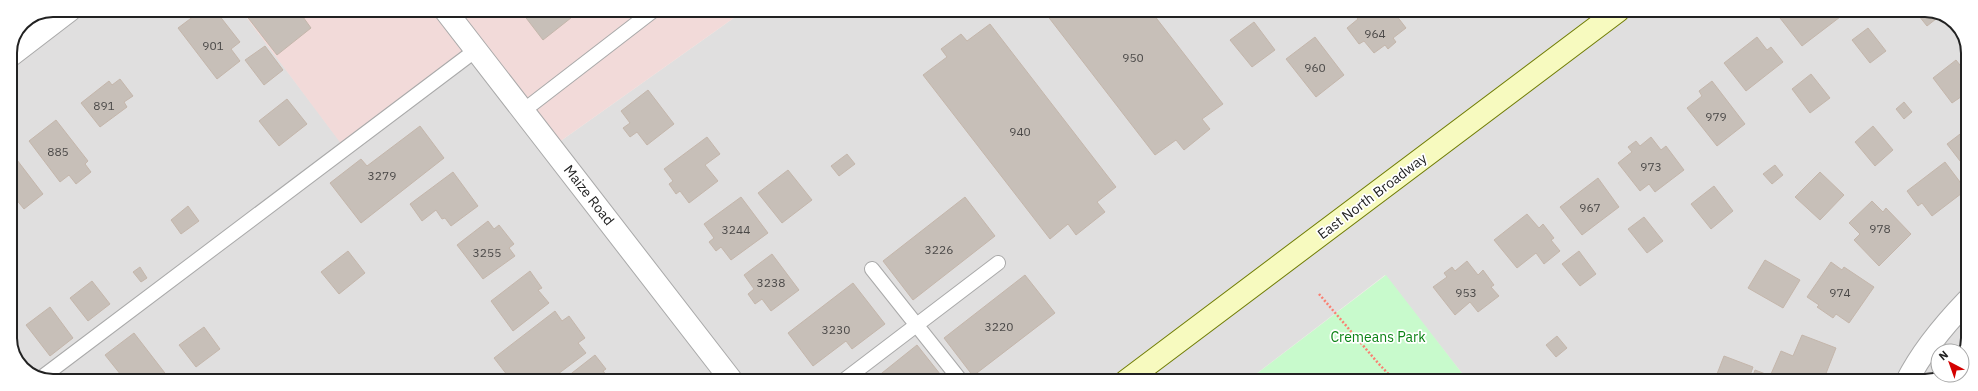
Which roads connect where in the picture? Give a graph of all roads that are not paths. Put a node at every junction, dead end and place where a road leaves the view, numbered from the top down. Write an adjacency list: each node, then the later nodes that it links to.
1 (61, 17): 5 (street)
2 (450, 17): 6 (street, Maize Road)
3 (645, 17): 7 (lane)
4 (1610, 17): 16 (main road, East North Broadway)
5 (17, 50)
6 (476, 50): 7 (street, Maize Road); 12 (lane)
7 (523, 111): 13 (street, Maize Road)
8 (998, 263): 11 (lane)
9 (872, 269): 11 (lane)
10 (1961, 308): 17 (street)
11 (916, 325): 14 (lane); 15 (lane)
12 (47, 373)
13 (727, 374)
14 (851, 374)
15 (955, 374)
16 (1135, 374)
17 (1910, 374)

